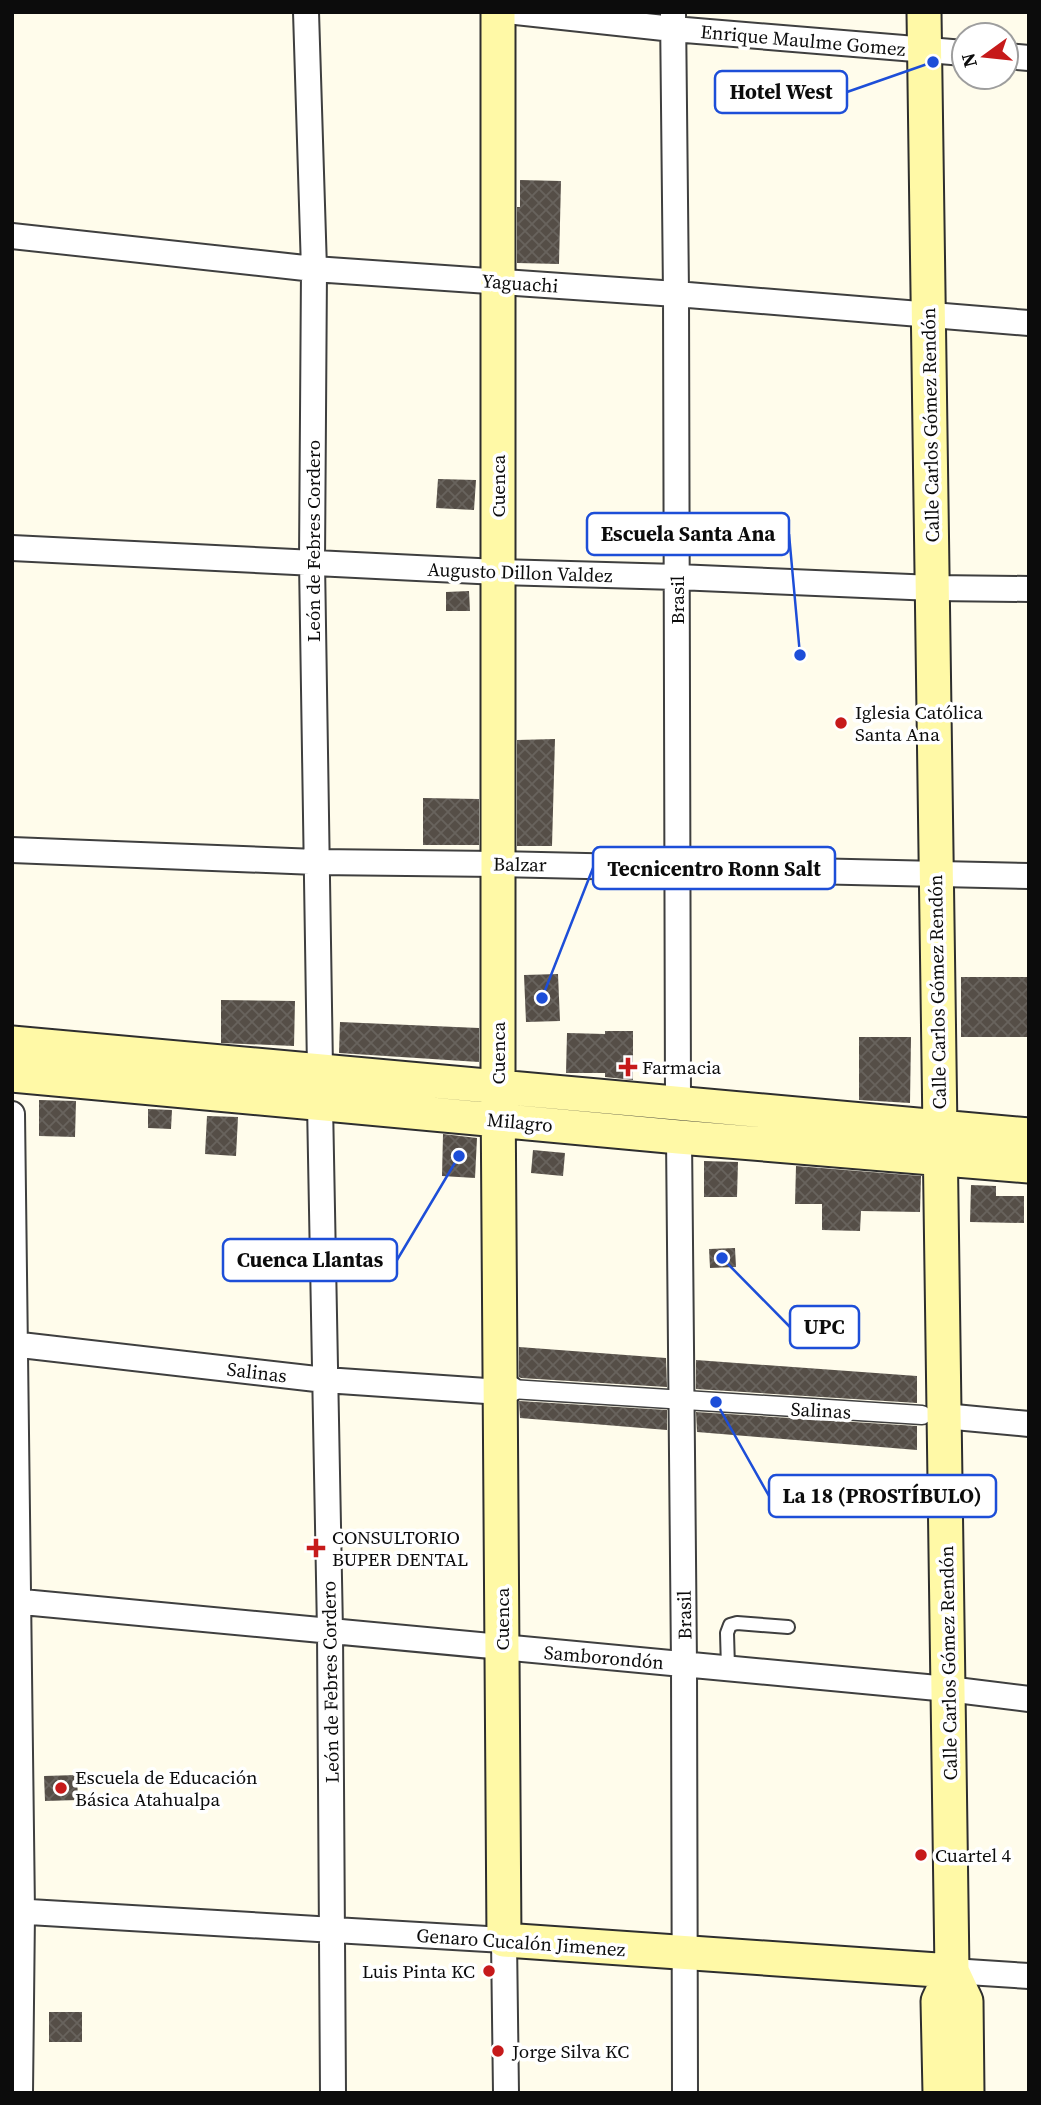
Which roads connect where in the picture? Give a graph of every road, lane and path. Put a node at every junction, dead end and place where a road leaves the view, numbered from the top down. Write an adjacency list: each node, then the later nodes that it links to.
1 (306, 12): 9 (street, León de Febres Cordero)
2 (498, 12): 10 (main road, Cuenca)
3 (516, 12): 5 (street, Enrique Maulme Gomez)
4 (924, 12): 6 (main road, Calle Carlos Gómez Rendón)
5 (673, 20): 6 (street, Enrique Maulme Gomez); 11 (street, Brasil)
6 (924, 51): 7 (street, Enrique Maulme Gomez); 12 (main road, Calle Carlos Gómez Rendón)
7 (950, 53)
8 (12, 236): 9 (street, Yaguachi)
9 (314, 269): 10 (street, Yaguachi); 15 (street, León de Febres Cordero)
10 (498, 281): 11 (street, Yaguachi); 16 (main road, Cuenca)
11 (676, 294): 12 (street, Yaguachi); 17 (street, Brasil)
12 (928, 316): 13 (street, Yaguachi); 18 (main road, Calle Carlos Gómez Rendón)
13 (1029, 323)
14 (12, 548): 15 (street, Augusto Dillon Valdez)
15 (312, 562): 16 (street, Augusto Dillon Valdez); 21 (street, León de Febres Cordero)
16 (498, 572): 17 (street, Augusto Dillon Valdez); 22 (main road, Cuenca)
17 (677, 577): 18 (street, Augusto Dillon Valdez); 23 (street, Brasil)
18 (934, 588): 19 (street, Augusto Dillon Valdez); 24 (main road, Calle Carlos Gómez Rendón)
19 (1029, 589)
20 (12, 850): 21 (street, Balzar)
21 (316, 862): 22 (street, Balzar); 27 (street, León de Febres Cordero)
22 (498, 864): 23 (street, Balzar); 29 (main road, Cuenca)
23 (677, 868): 24 (street, Balzar); 31 (street, Brasil)
24 (935, 874): 25 (street, Balzar); 36 (main road, Calle Carlos Gómez Rendón)
25 (1029, 876)
26 (12, 1043): 27 (main road)
27 (320, 1069): 29 (main road, Milagro)
28 (12, 1075): 30 (main road, Milagro)
29 (498, 1085): 31 (main road, Milagro); 33 (main road, Cuenca)
30 (320, 1104): 33 (main road, Milagro); 39 (street, León de Febres Cordero)
31 (678, 1104): 36 (main road, Milagro)
32 (12, 1114): 38 (street)
33 (499, 1120): 35 (main road, Milagro); 40 (main road, Cuenca)
34 (1029, 1135): 36 (main road, Milagro)
35 (678, 1137): 36 (main road, Milagro); 41 (street, Brasil)
36 (940, 1142): 37 (main road, Milagro); 42 (main road, Calle Carlos Gómez Rendón)
37 (1029, 1166)
38 (14, 1344): 39 (street, Salinas); 44 (street)
39 (325, 1380): 40 (street, Salinas); 46 (street, León de Febres Cordero)
40 (506, 1390): 41 (street, Salinas); 47 (main road, Cuenca)
41 (682, 1401): 42 (street, Salinas); 48 (street, Brasil)
42 (933, 1416): 43 (street, Salinas); 50 (main road, Calle Carlos Gómez Rendón)
43 (1029, 1424)
44 (15, 1602): 46 (street, Samborondón); 52 (street)
45 (788, 1627): 49 (lane)
46 (330, 1631): 47 (street, Samborondón); 53 (street, León de Febres Cordero)
47 (502, 1647): 48 (street, Samborondón); 54 (main road, Cuenca)
48 (684, 1664): 49 (street, Samborondón); 55 (street, Brasil)
49 (728, 1668): 50 (street, Samborondón)
50 (948, 1689): 51 (street, Samborondón); 56 (main road, Calle Carlos Gómez Rendón)
51 (1029, 1699)
52 (17, 1912): 53 (street, Genaro Cucalón Jimenez); 58 (street)
53 (333, 1931): 54 (street, Genaro Cucalón Jimenez); 59 (street, León de Febres Cordero)
54 (504, 1940): 55 (main road, Genaro Cucalón Jimenez); 60 (street, Cuenca)
55 (686, 1953): 56 (main road, Genaro Cucalón Jimenez); 61 (street, Brasil)
56 (952, 1971): 57 (street, Genaro Cucalón Jimenez); 62 (main road, Calle Carlos Gómez Rendón); 63 (main road, Calle Carlos Gómez Rendón)
57 (1029, 1976)
58 (20, 2093)
59 (333, 2093)
60 (506, 2093)
61 (685, 2093)
62 (940, 2093)
63 (967, 2093)

